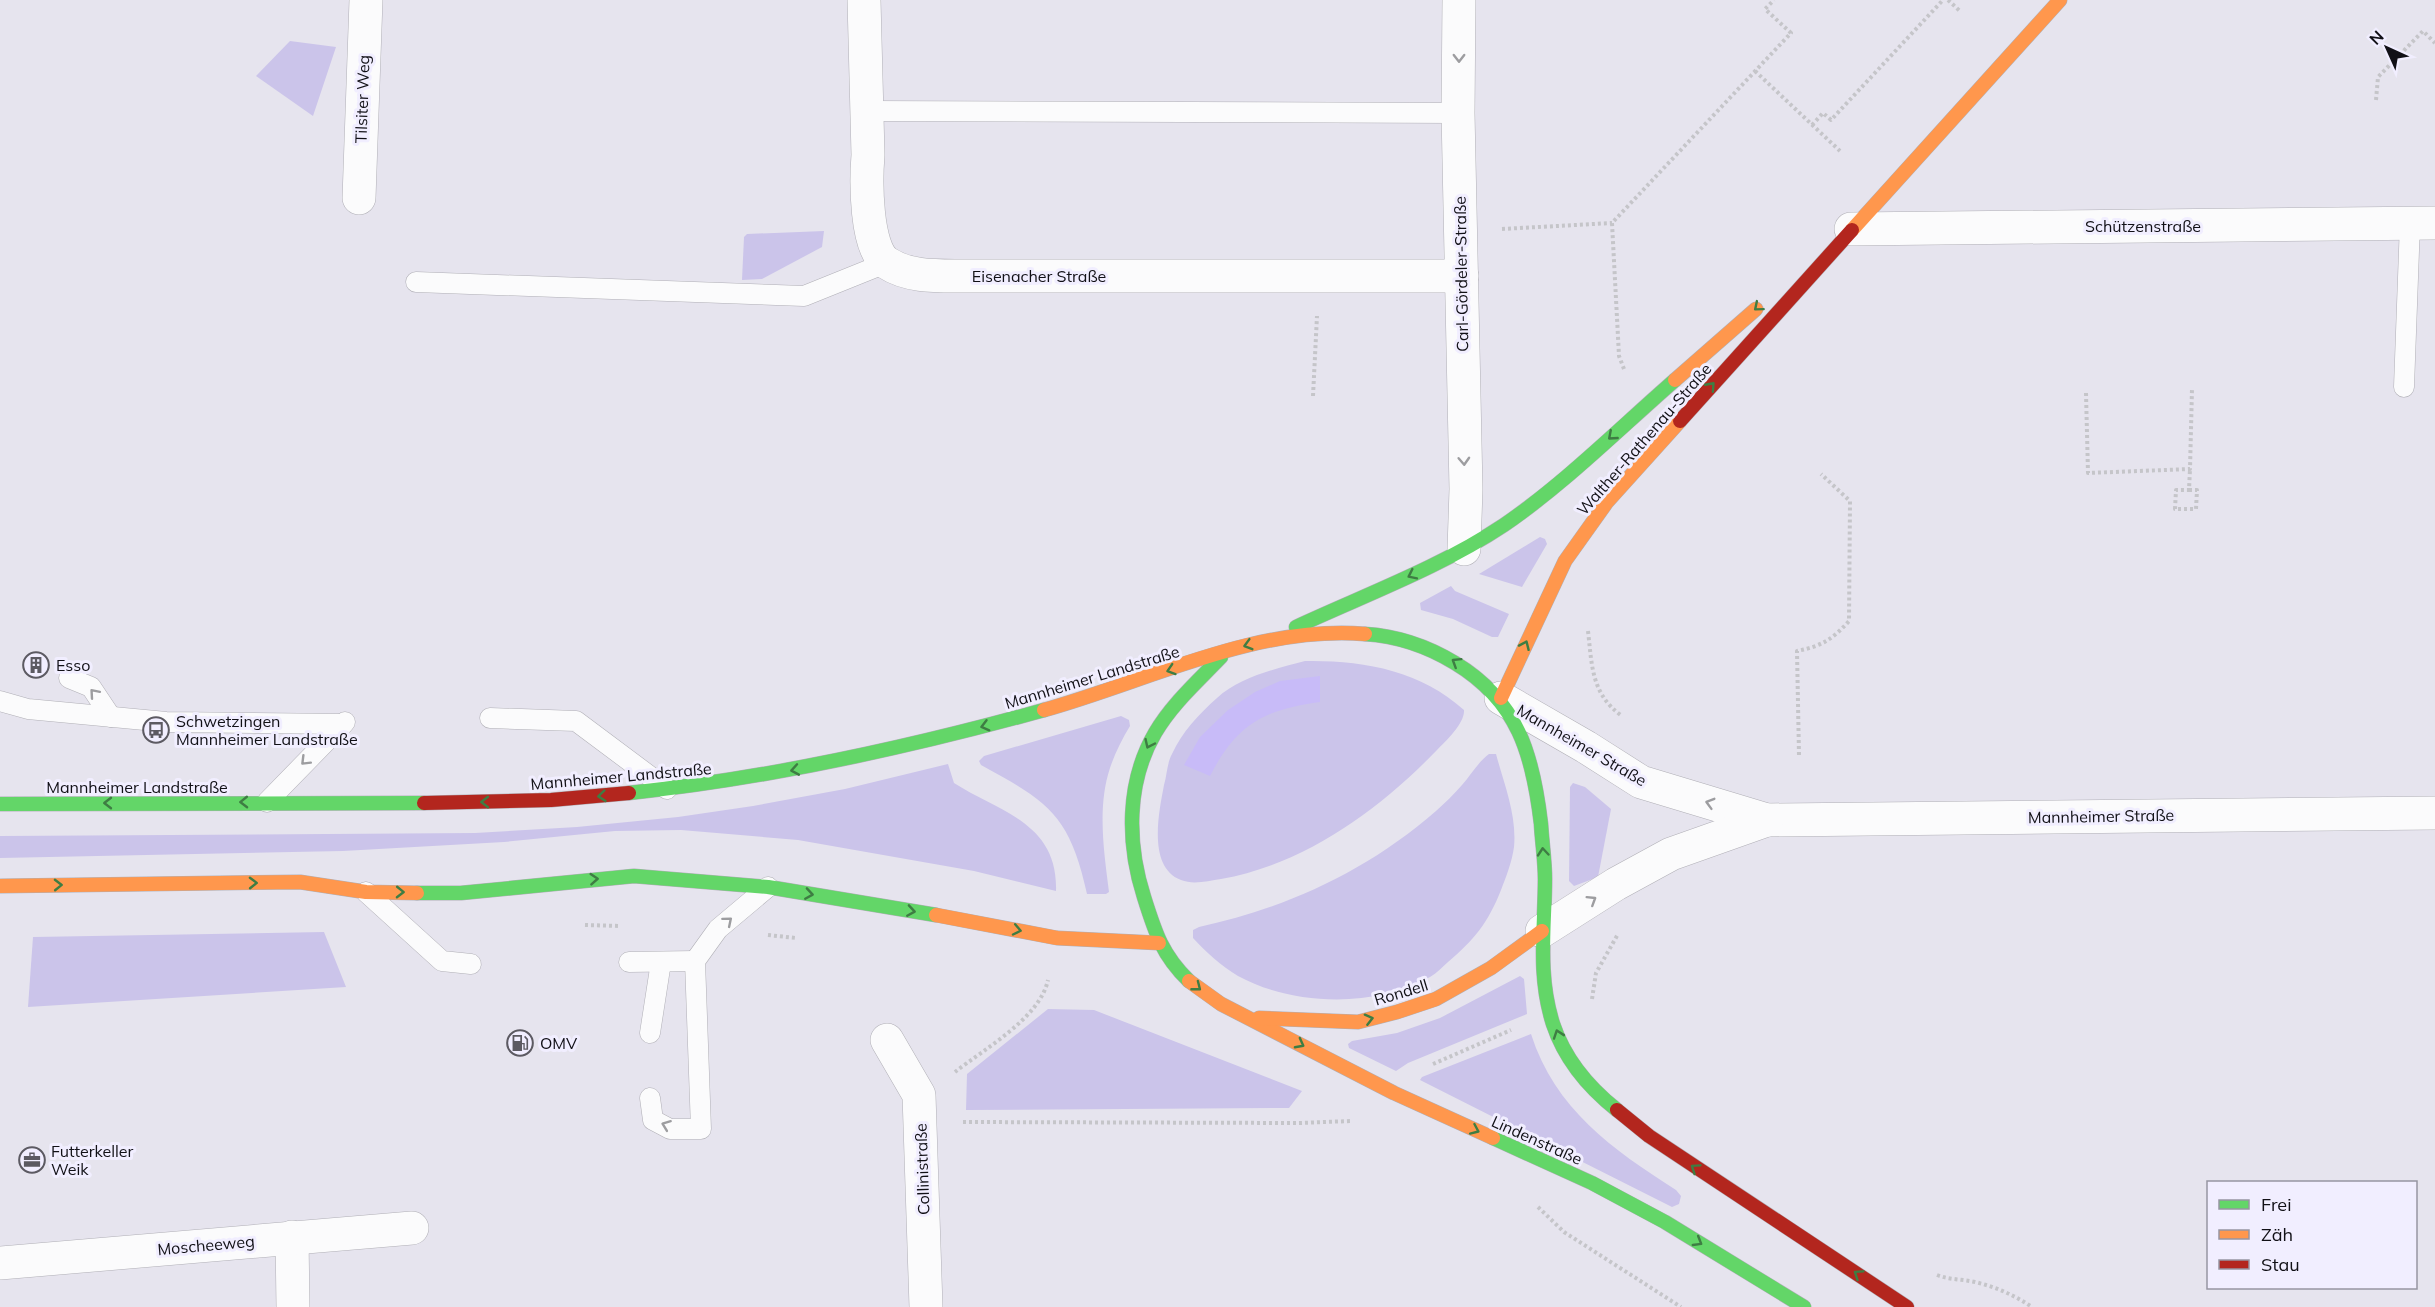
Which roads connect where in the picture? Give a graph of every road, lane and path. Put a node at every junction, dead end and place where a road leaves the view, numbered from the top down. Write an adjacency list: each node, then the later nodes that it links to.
1 (366, 0): 15 (street, Tilsiter Weg)
2 (864, 0): 11 (street)
3 (1459, 0): 12 (street, Carl-Gördeler-Straße, one-way to 12)
4 (1774, 0): 9 (path)
5 (1946, 0): 7 (path); 13 (path)
6 (2060, 0): 18 (main road, Walther-Rathenau-Straße)
7 (1961, 12)
8 (2435, 43): 10 (path)
9 (1755, 71): 13 (path); 17 (path)
10 (2376, 100)
11 (867, 111): 12 (lane); 20 (street)
12 (1458, 113): 19 (street, Carl-Gördeler-Straße)
13 (1812, 125): 14 (path)
14 (1840, 151)
15 (359, 198)
16 (2422, 223): 18 (street, Schützenstraße); 25 (lane)
17 (1612, 224): 19 (path); 24 (path)
18 (1851, 229): 32 (main road, Walther-Rathenau-Straße, one-way to 32); 37 (main road, Walther-Rathenau-Straße, one-way to 18)
19 (1460, 232): 22 (street, Carl-Gördeler-Straße)
20 (886, 262): 21 (street, Eisenacher Straße); 23 (lane)
21 (1320, 276): 22 (street, Eisenacher Straße); 28 (path)
22 (1462, 276): 32 (street, Carl-Gördeler-Straße, one-way to 32)
23 (416, 282)
24 (1619, 356)
25 (2404, 387)
26 (2192, 389): 29 (path)
27 (2086, 393): 29 (path)
28 (1313, 396)
29 (2190, 469): 31 (path)
30 (1821, 474): 42 (path)
31 (2189, 490): 31 (path)
32 (1464, 549): 34 (main road, Rondell, one-way to 34)
33 (1588, 631): 41 (path)
34 (1270, 639): 35 (main road, Rondell, one-way to 35); 37 (main road, Rondell, one-way to 34)
35 (1227, 651): 43 (main road, Mannheimer Landstraße, one-way to 43); 54 (main road, Rondell, one-way to 54)
36 (69, 678): 39 (lane, one-way to 36)
37 (1501, 698): 47 (street, Mannheimer Straße, one-way to 37); 52 (main road, Rondell, one-way to 37)
38 (0, 701): 39 (lane)
39 (111, 717): 45 (lane, one-way to 45)
40 (490, 718): 43 (lane)
41 (1629, 721)
42 (1799, 755)
43 (668, 789): 45 (main road, Mannheimer Landstraße, one-way to 45)
44 (6, 801): 45 (main road, Mannheimer Landstraße, one-way to 44)
45 (267, 802)
46 (2435, 813): 47 (street, Mannheimer Straße)
47 (1767, 820): 52 (street, Mannheimer Straße, one-way to 47)
48 (0, 886): 50 (main road, one-way to 50)
49 (768, 887): 50 (main road, one-way to 49); 53 (main road, one-way to 53); 55 (lane, one-way to 49)
50 (366, 892): 58 (lane)
51 (1624, 924): 59 (path)
52 (1542, 931): 60 (main road, Rondell, one-way to 52); 77 (main road, one-way to 52)
53 (1056, 938): 54 (main road); 66 (path)
54 (1159, 943): 60 (main road, Rondell, one-way to 60)
55 (695, 961): 56 (lane); 65 (lane, one-way to 65)
56 (661, 962): 57 (lane); 62 (lane)
57 (629, 963)
58 (471, 964)
59 (1591, 1002)
60 (1248, 1017): 76 (main road, Lindenstraße, one-way to 76)
61 (1519, 1027): 64 (path)
62 (650, 1033)
63 (887, 1040): 66 (street, Collinistraße)
64 (1425, 1067)
65 (650, 1098)
66 (919, 1108): 67 (path); 74 (street, Collinistraße)
67 (1352, 1120)
68 (1536, 1205): 75 (path)
69 (412, 1228): 70 (street, Moscheeweg)
70 (292, 1237): 71 (street, Moscheeweg); 73 (street)
71 (0, 1263)
72 (1927, 1271): 78 (path)
73 (293, 1307)
74 (926, 1307)
75 (1681, 1307)
76 (1804, 1307)
77 (1907, 1307)
78 (2032, 1307)

